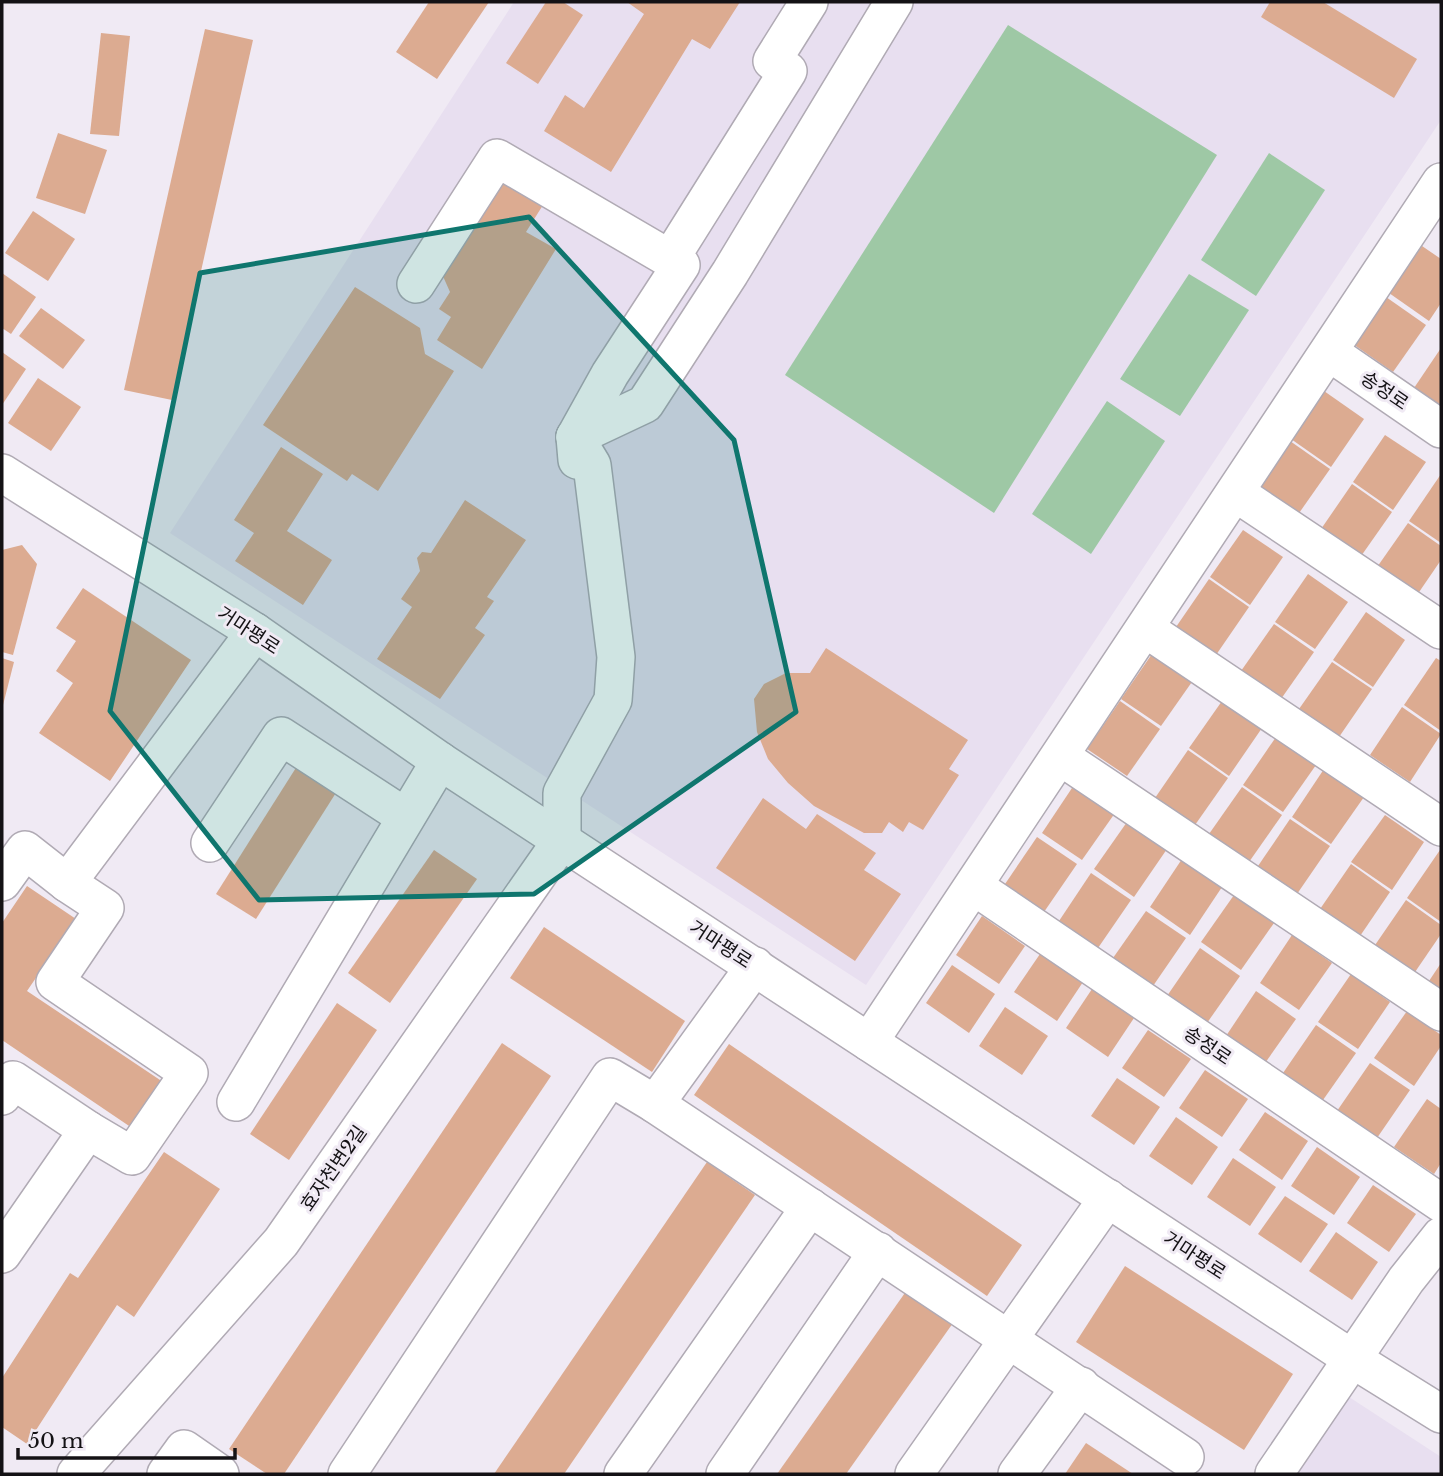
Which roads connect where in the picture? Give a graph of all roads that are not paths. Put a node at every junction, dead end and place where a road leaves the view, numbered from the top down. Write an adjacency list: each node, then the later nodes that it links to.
1 (809, 2): 5 (street)
2 (894, 2): 9 (street)
3 (1441, 182): 4 (street)
4 (1428, 229): 7 (street)
5 (670, 259): 6 (street); 9 (street)
6 (416, 284)
7 (1329, 352): 8 (street, 송정로); 11 (street)
8 (1441, 429)
9 (575, 437): 19 (street)
10 (2, 472): 14 (street, 거마평로)
11 (1236, 493): 12 (street); 13 (street)
12 (1146, 629): 15 (street); 18 (street)
13 (1441, 630)
14 (255, 632): 16 (street, 거마평로); 22 (street)
15 (1061, 757): 23 (street); 25 (street)
16 (440, 761): 17 (street); 19 (street, 거마평로)
17 (404, 816): 20 (street); 28 (street)
18 (1441, 827)
19 (562, 839): 24 (street, 거마평로); 42 (street, 효자천변2길)
20 (210, 843)
21 (2, 882): 22 (street)
22 (67, 883): 30 (street)
23 (975, 887): 26 (street); 32 (street, 송정로)
24 (755, 966): 26 (street, 거마평로); 29 (street)
25 (1441, 1012)
26 (869, 1042): 31 (street, 거마평로)
27 (2, 1096): 30 (street)
28 (236, 1102)
29 (655, 1104): 33 (street); 45 (street)
30 (88, 1130): 34 (street)
31 (1108, 1198): 37 (street); 38 (street, 거마평로)
32 (1441, 1203)
33 (810, 1207): 36 (street); 46 (street)
34 (7, 1236)
35 (1441, 1236): 38 (street)
36 (878, 1251): 37 (street); 47 (street)
37 (1009, 1337): 39 (street); 48 (street)
38 (1354, 1360): 40 (street, 거마평로); 50 (street)
39 (1081, 1386): 41 (street); 49 (street)
40 (1441, 1414)
41 (1185, 1457)
42 (76, 1474)
43 (166, 1474): 44 (street)
44 (220, 1474)
45 (347, 1474)
46 (623, 1474)
47 (725, 1474)
48 (914, 1474)
49 (1017, 1474)
50 (1274, 1474)

